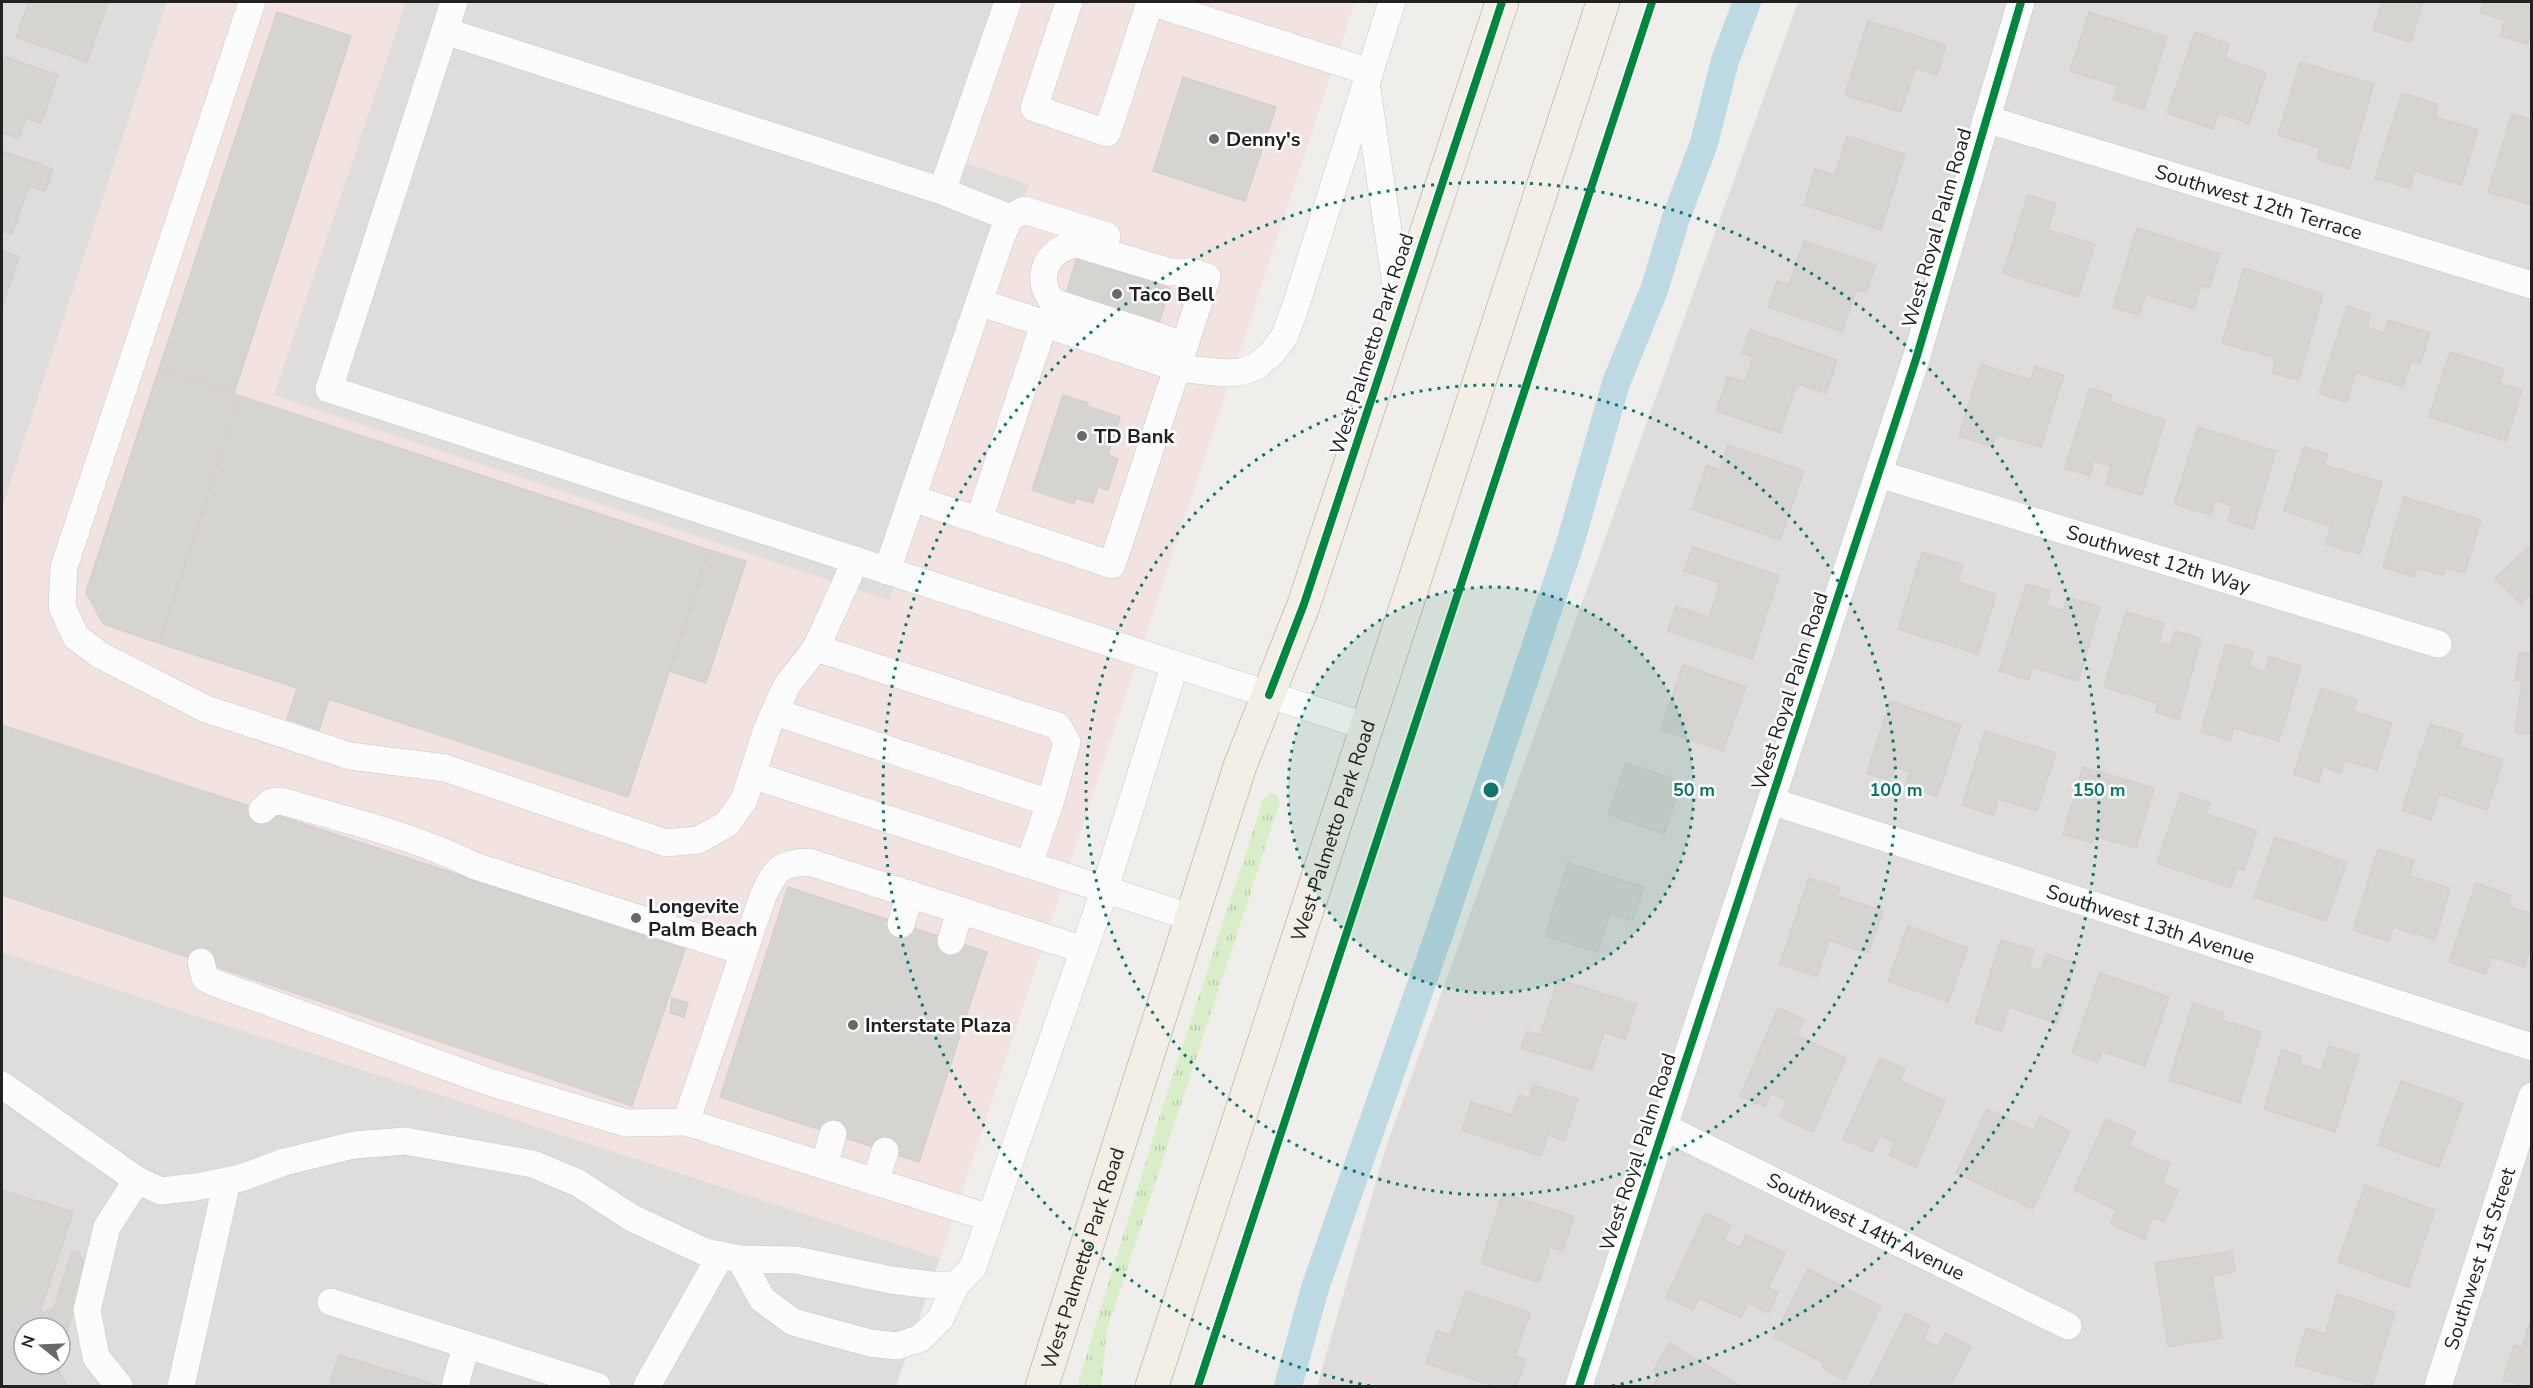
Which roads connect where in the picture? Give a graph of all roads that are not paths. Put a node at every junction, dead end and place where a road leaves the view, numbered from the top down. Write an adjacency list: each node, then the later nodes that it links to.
1 (252, 2): 32 (street)
2 (454, 2): 10 (street)
3 (1008, 2): 13 (street)
4 (1069, 2): 5 (street)
5 (1150, 2): 11 (street)
6 (1392, 2): 11 (street, West Palmetto Park Road)
7 (1502, 2): 18 (main road, West Palmetto Park Road)
8 (1603, 2): 31 (main road, West Palmetto Park Road)
9 (2021, 2): 12 (street, West Royal Palm Road)
10 (445, 31): 13 (street); 24 (street)
11 (1368, 77): 18 (street, West Palmetto Park Road); 20 (street)
12 (1986, 119): 16 (street, Southwest 12th Terrace); 21 (street, West Royal Palm Road)
13 (942, 191): 14 (street)
14 (1010, 218): 15 (street); 17 (street)
15 (1200, 274): 20 (street); 20 (street)
16 (2532, 285)
17 (979, 302): 19 (street); 22 (street)
18 (1400, 313): 29 (main road, West Palmetto Park Road)
19 (1044, 324): 20 (street); 23 (street)
20 (1181, 356): 23 (street)
21 (1879, 474): 26 (street, Southwest 12th Way); 33 (street, West Royal Palm Road)
22 (912, 498): 23 (street); 25 (street)
23 (979, 520)
24 (856, 560): 25 (street); 27 (street)
25 (887, 570): 28 (street)
26 (2438, 644)
27 (816, 648): 30 (street); 34 (street)
28 (1175, 664): 29 (street); 37 (street)
29 (1269, 695): 31 (street); 40 (main road, West Palmetto Park Road)
30 (775, 712): 32 (street); 34 (street)
31 (1365, 726): 70 (main road, West Palmetto Park Road)
32 (752, 775): 36 (street)
33 (1771, 801): 46 (street, Southwest 13th Avenue); 50 (street, West Royal Palm Road)
34 (1050, 803): 36 (street)
35 (262, 810): 44 (street)
36 (1029, 864): 37 (street)
37 (1105, 889): 40 (street); 43 (street)
38 (910, 894): 39 (street); 41 (street); 44 (street)
39 (960, 910): 42 (street); 43 (street)
40 (1192, 918): 69 (main road, West Palmetto Park Road)
41 (901, 924)
42 (951, 940)
43 (1084, 950): 57 (street)
44 (744, 952): 49 (street)
45 (201, 962): 49 (street)
46 (2532, 1047)
47 (2, 1086): 54 (street)
48 (2532, 1096): 72 (street, Southwest 1st Street)
49 (686, 1122): 53 (street)
50 (1664, 1127): 61 (street, Southwest 14th Avenue); 71 (street, West Royal Palm Road)
51 (833, 1134): 53 (street)
52 (885, 1151): 56 (street)
53 (824, 1166): 56 (street)
54 (137, 1180): 55 (street); 64 (street)
55 (227, 1181): 58 (street); 65 (street)
56 (875, 1182): 57 (street)
57 (990, 1218): 59 (street)
58 (731, 1257): 59 (street); 59 (street); 68 (street)
59 (956, 1285)
60 (331, 1302): 62 (street)
61 (2068, 1326)
62 (466, 1345): 63 (street); 66 (street)
63 (542, 1378): 67 (street)
64 (119, 1386)
65 (181, 1386)
66 (455, 1386)
67 (597, 1386)
68 (647, 1386)
69 (1042, 1386)
70 (1152, 1386)
71 (1579, 1386)
72 (2438, 1386)

